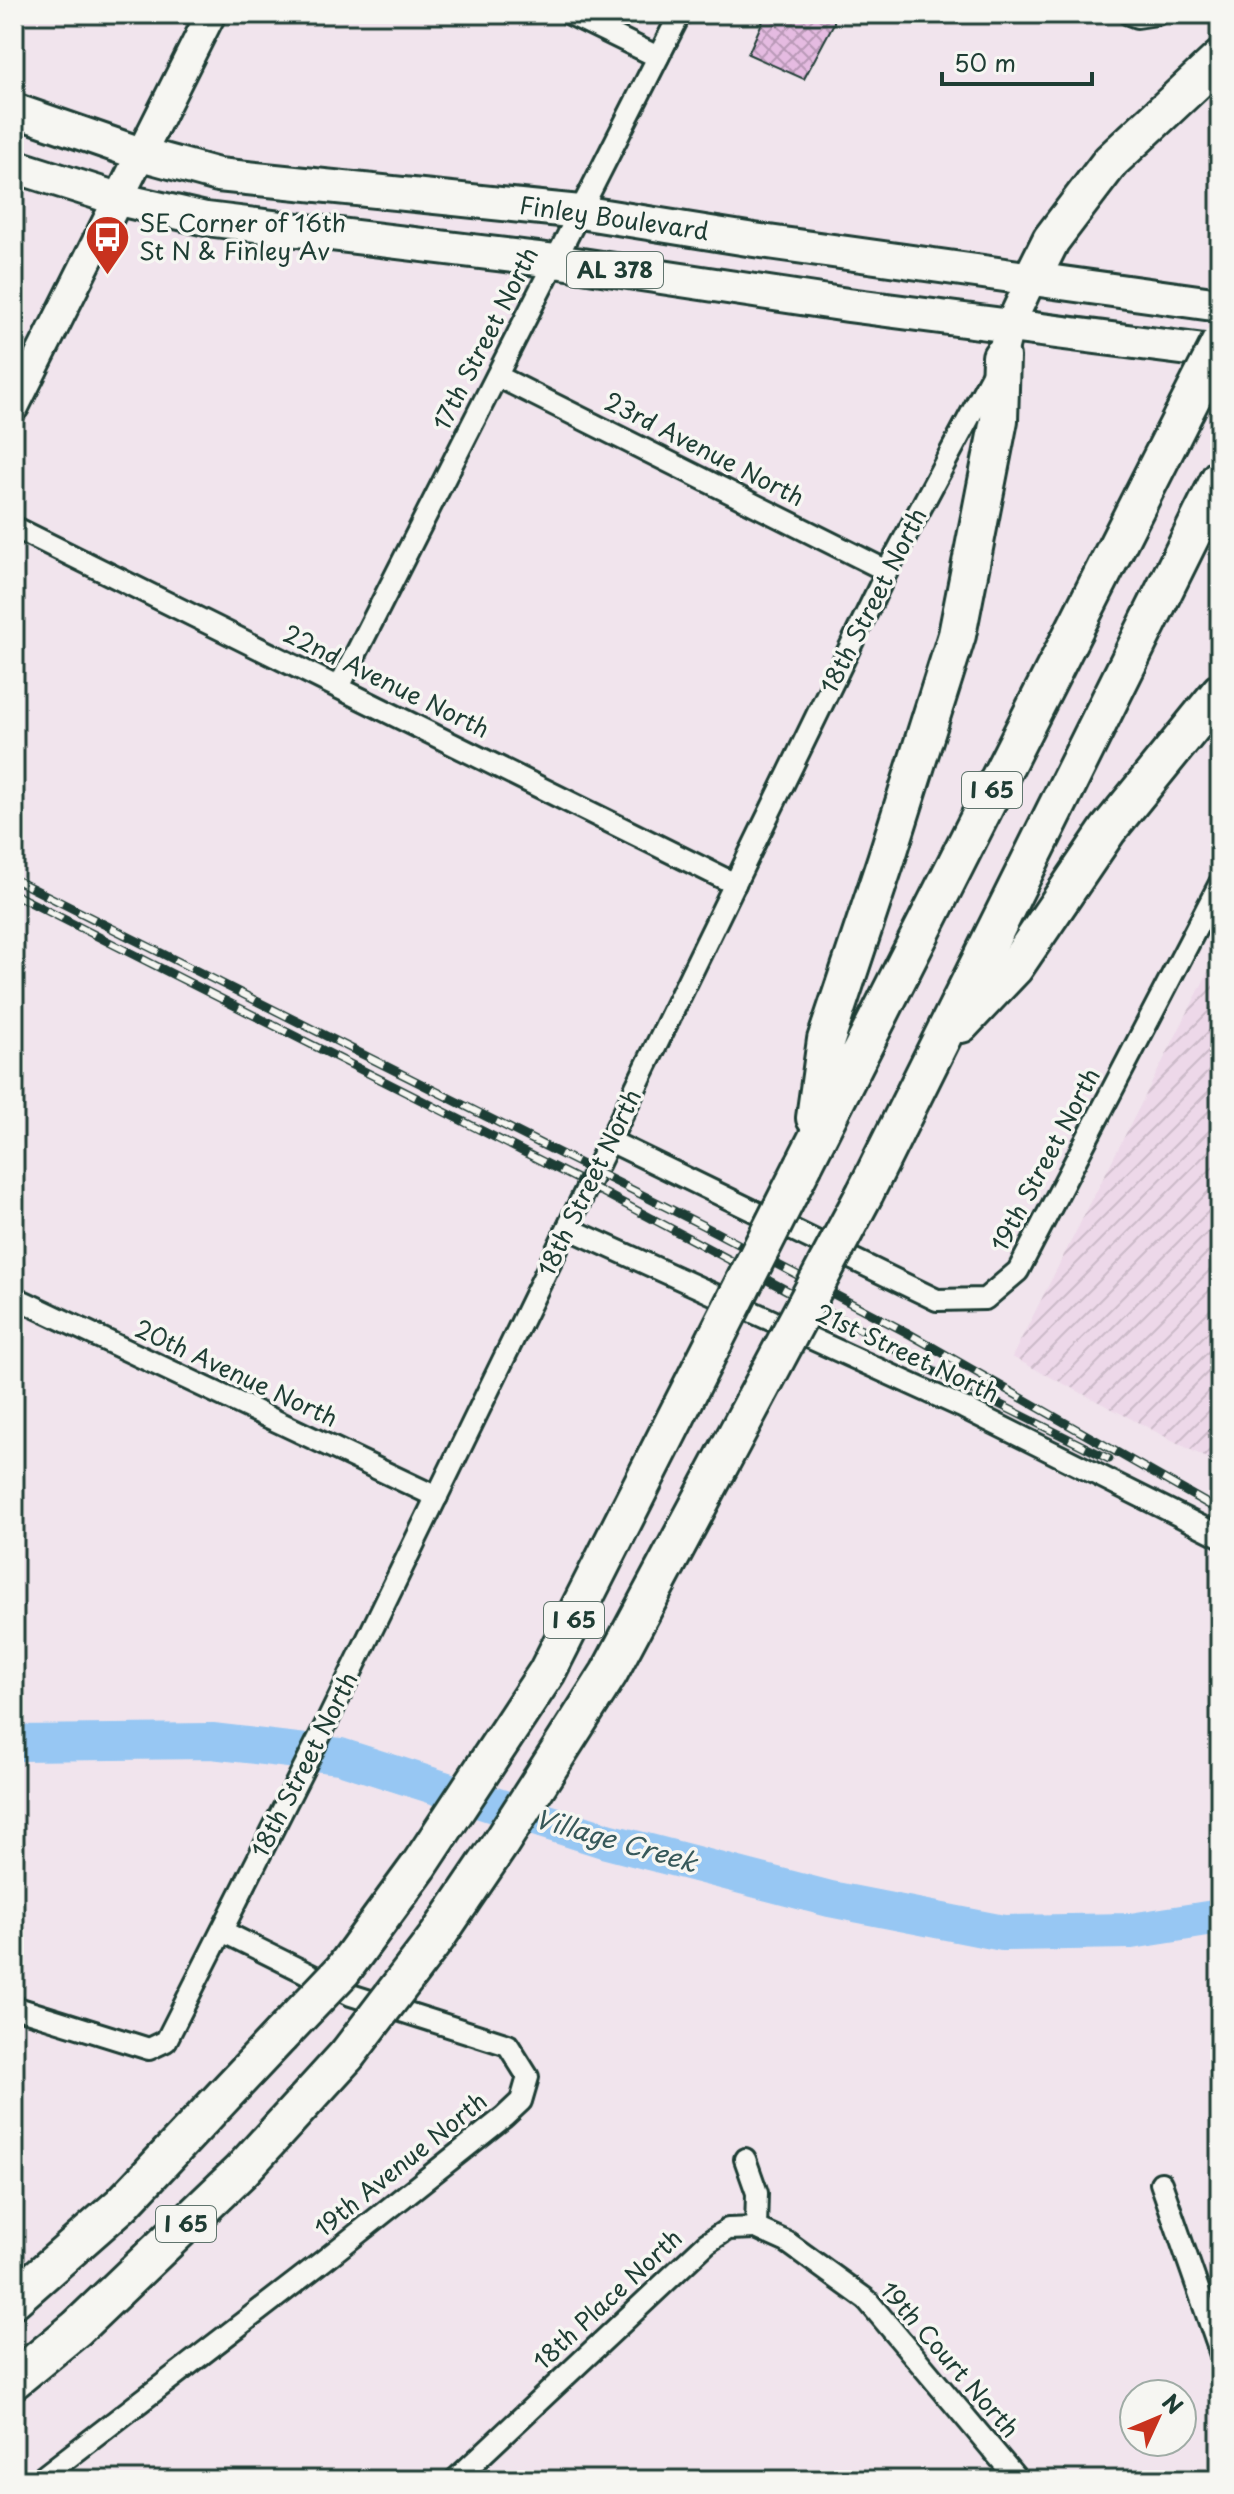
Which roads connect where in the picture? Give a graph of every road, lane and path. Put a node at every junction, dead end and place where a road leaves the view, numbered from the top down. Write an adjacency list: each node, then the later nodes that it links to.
1 (211, 14): 9 (street)
2 (570, 14): 6 (street)
3 (680, 14): 6 (street, 17th Street North)
4 (1129, 14): 5 (street)
5 (1157, 14)
6 (658, 57): 12 (street, 17th Street North)
7 (1220, 59): 14 (highway)
8 (14, 110): 9 (main road, Finley Boulevard / AL 378)
9 (141, 154): 11 (street); 12 (main road, Finley Boulevard / AL 378)
10 (14, 166): 11 (main road, Finley Boulevard / AL 378)
11 (118, 199): 13 (main road, Finley Boulevard / AL 378); 20 (street)
12 (580, 212): 13 (street, 17th Street North); 14 (main road, Finley Boulevard / AL 378)
13 (555, 261): 16 (main road, Finley Boulevard / AL 378); 19 (street, 17th Street North)
14 (1032, 278): 15 (main road, Finley Boulevard / AL 378); 16 (street, 18th Street North)
15 (1220, 305)
16 (1005, 342): 18 (main road, Finley Boulevard / AL 378); 23 (street, 18th Street North); 30 (highway)
17 (1220, 343): 30 (highway, I 65, bridge)
18 (1220, 353)
19 (497, 376): 23 (street, 23rd Avenue North); 24 (street, 17th Street North)
20 (14, 407)
21 (1220, 478): 28 (highway, I 65)
22 (14, 527): 24 (street, 22nd Avenue North)
23 (887, 571): 27 (street, 18th Street North)
24 (339, 687): 27 (street, 22nd Avenue North)
25 (1220, 692): 28 (highway)
26 (1220, 883): 29 (street, 19th Street North)
27 (735, 884): 29 (street, 18th Street North)
28 (937, 1048): 42 (highway, I 65, bridge)
29 (610, 1141): 31 (street, 18th Street North)
30 (808, 1155): 40 (highway, I 65, bridge)
31 (568, 1228): 33 (street, 18th Street North); 34 (street, 21st Street North)
32 (14, 1297): 33 (street, 20th Avenue North)
33 (437, 1497): 35 (street, 18th Street North)
34 (1220, 1536)
35 (222, 1931): 36 (street, 18th Street North); 43 (street, 19th Avenue North)
36 (14, 2007)
37 (745, 2159): 39 (street)
38 (1161, 2183): 41 (street)
39 (756, 2228): 44 (street, 18th Place North); 45 (street, 19th Court North)
40 (14, 2299)
41 (1220, 2352)
42 (14, 2380)
43 (39, 2480)
44 (455, 2480)
45 (1018, 2480)

